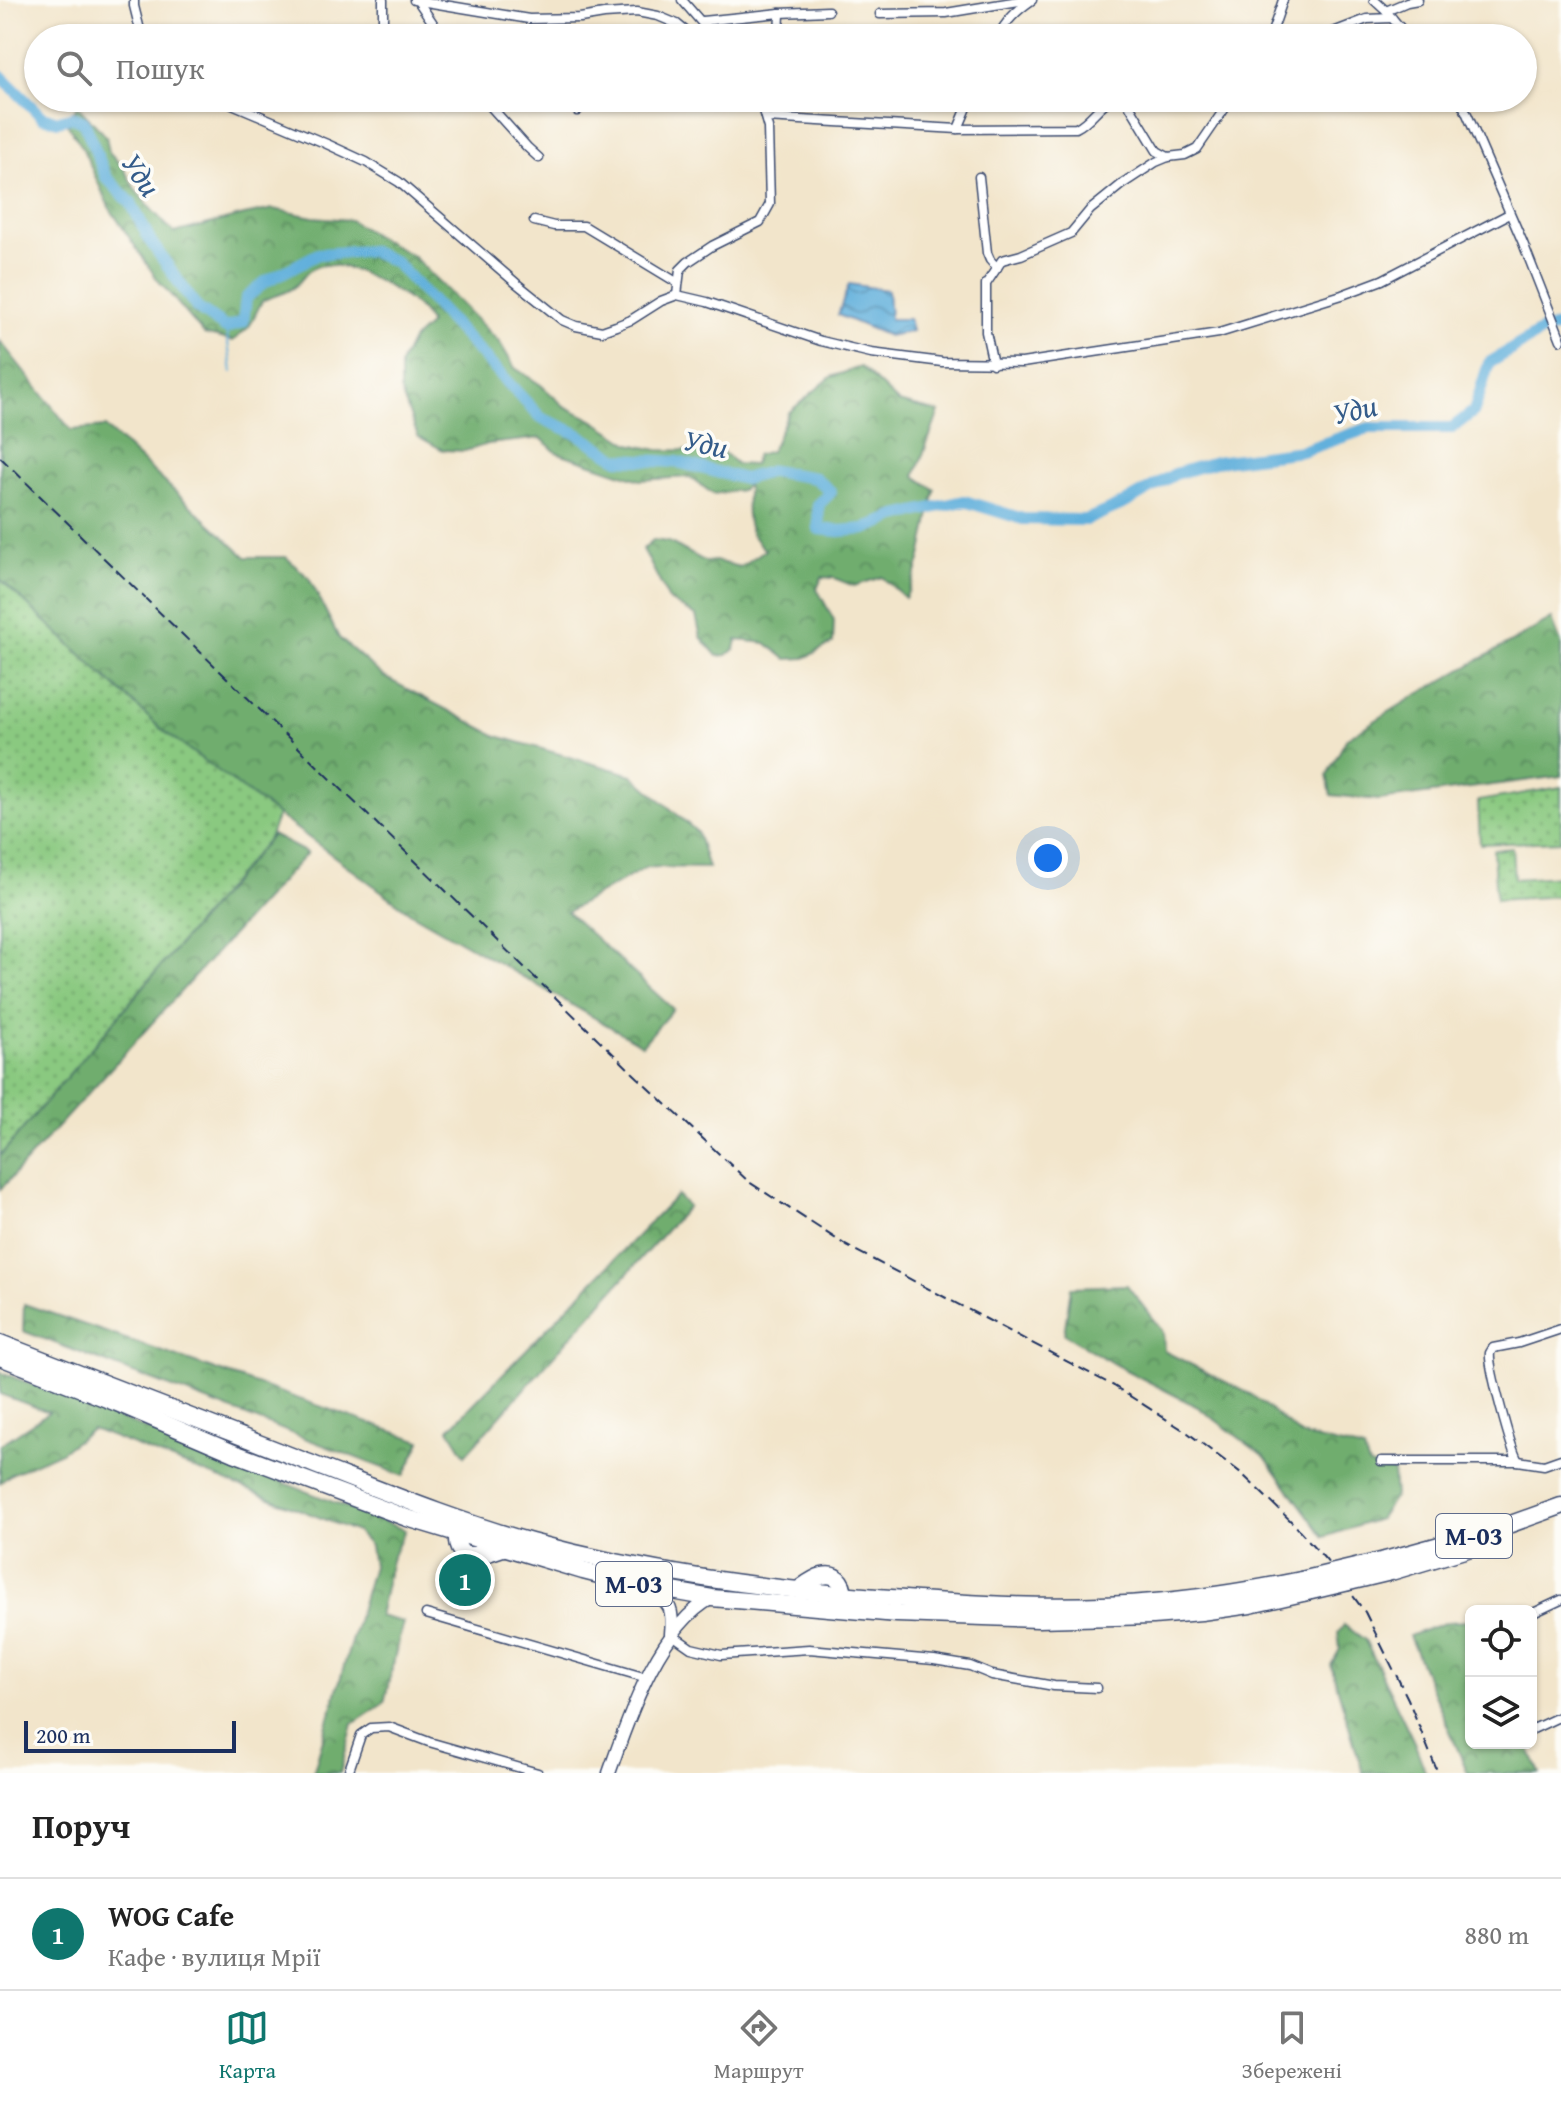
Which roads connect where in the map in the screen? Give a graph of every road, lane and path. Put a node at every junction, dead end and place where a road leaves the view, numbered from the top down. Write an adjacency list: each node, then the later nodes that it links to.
1 (134, 0): 15 (street)
2 (383, 0): 16 (street)
3 (416, 0): 17 (street); 18 (street)
4 (682, 0): 14 (street)
5 (1025, 0): 12 (street)
6 (1032, 0): 21 (street)
7 (1283, 0): 22 (street)
8 (1418, 0): 13 (street)
9 (1373, 1): 13 (street)
10 (828, 11): 11 (street)
11 (780, 13): 14 (street); 20 (street)
12 (880, 14)
13 (1389, 14): 23 (street); 24 (street)
14 (702, 21): 19 (street)
15 (139, 24)
16 (383, 24)
17 (433, 24)
18 (677, 24)
19 (704, 24)
20 (780, 24)
21 (1004, 24)
22 (1275, 24)
23 (1354, 24)
24 (1397, 24)
25 (251, 112): 42 (street)
26 (496, 112): 36 (street)
27 (764, 112): 33 (street)
28 (965, 112): 34 (street)
29 (1095, 112): 34 (street)
30 (1133, 112): 35 (street)
31 (1222, 112): 35 (street)
32 (1466, 112): 38 (street)
33 (766, 118): 34 (street); 41 (street)
34 (958, 129)
35 (1168, 157): 40 (street)
36 (539, 158)
37 (979, 177): 40 (street)
38 (1509, 214): 43 (street); 44 (street)
39 (534, 221): 41 (street)
40 (997, 268): 44 (street)
41 (678, 283): 42 (street)
42 (677, 295): 44 (street)
43 (1561, 340)
44 (993, 364)
45 (1561, 1329): 50 (street)
46 (0, 1343): 53 (highway, М-03)
47 (0, 1357): 54 (highway, М-03)
48 (1561, 1459): 50 (street)
49 (1381, 1461): 50 (street)
50 (1518, 1461)
51 (1561, 1506): 55 (highway, М-03)
52 (1561, 1517): 55 (highway, М-03)
53 (477, 1525): 54 (highway); 59 (highway, М-03)
54 (459, 1532): 56 (highway, М-03)
55 (1388, 1566): 59 (highway, М-03, bridge)
56 (638, 1585): 57 (highway, М-03); 62 (street)
57 (712, 1598): 59 (highway, М-03); 62 (street)
58 (1561, 1600): 60 (street)
59 (841, 1602)
60 (1537, 1611)
61 (426, 1614): 63 (street)
62 (671, 1634): 63 (street); 64 (street)
63 (647, 1678): 69 (street)
64 (1097, 1688)
65 (1561, 1716): 66 (street)
66 (1537, 1727)
67 (348, 1773): 68 (street)
68 (538, 1773)
69 (609, 1773)

